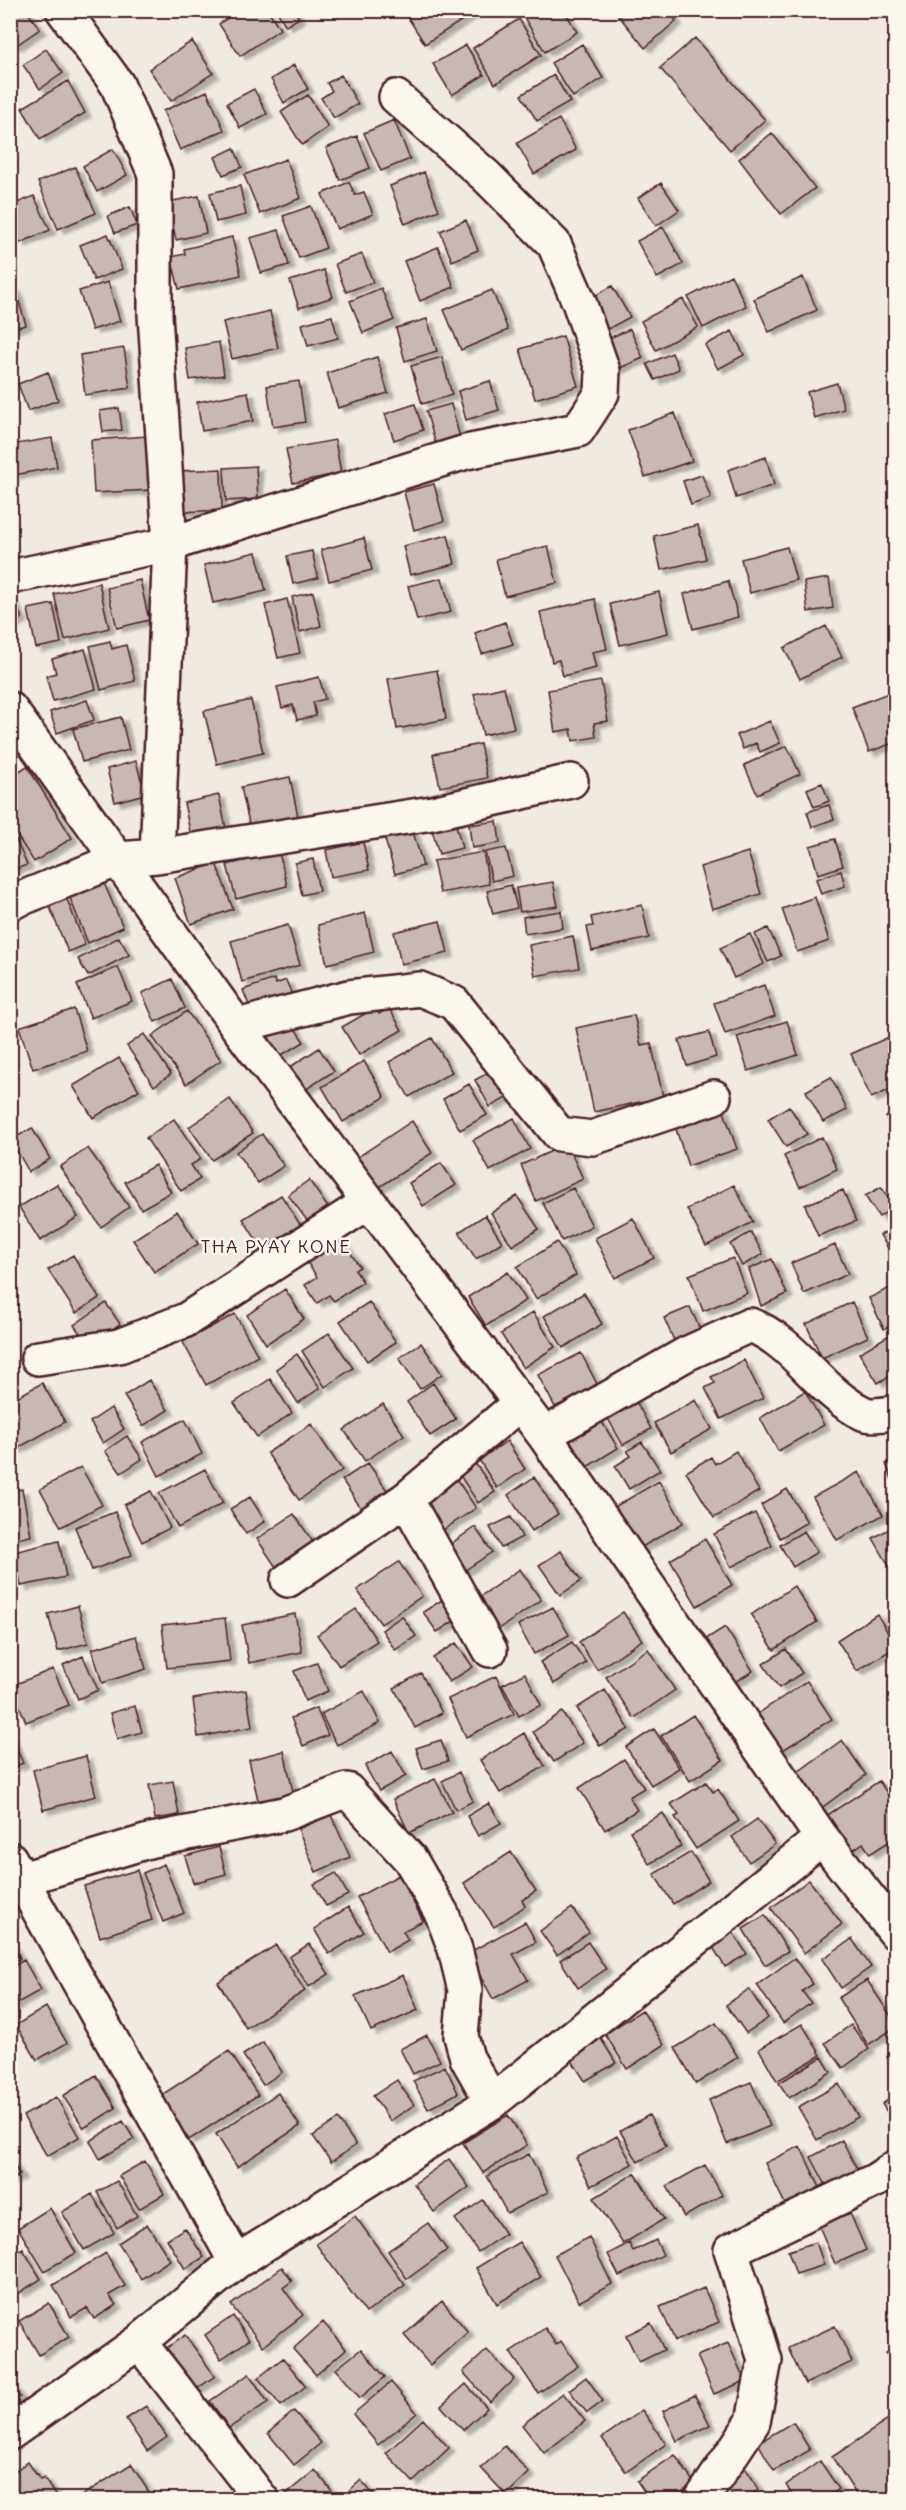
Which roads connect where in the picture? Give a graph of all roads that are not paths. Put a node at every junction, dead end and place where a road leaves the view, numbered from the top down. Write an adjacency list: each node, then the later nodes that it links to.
1 (63, 10): 3 (street)
2 (396, 97): 3 (street)
3 (170, 544): 4 (street); 7 (street)
4 (10, 577)
5 (10, 709): 8 (street)
6 (571, 781): 7 (street)
7 (157, 856): 8 (street)
8 (119, 859): 9 (street); 10 (street)
9 (10, 903)
10 (237, 1026): 11 (street); 12 (street)
11 (714, 1097)
12 (369, 1202): 13 (street); 14 (street)
13 (38, 1358)
14 (520, 1403): 16 (street); 17 (street)
15 (896, 1413): 16 (street)
16 (544, 1435): 20 (street)
17 (406, 1499): 18 (street); 19 (street)
18 (288, 1580)
19 (490, 1650)
20 (822, 1838): 22 (street); 23 (street)
21 (16, 1869): 23 (street); 25 (street)
22 (896, 1933)
23 (492, 2102): 25 (street)
24 (896, 2167): 29 (street)
25 (236, 2262): 26 (street)
26 (139, 2342): 27 (street); 28 (street)
27 (10, 2433)
28 (262, 2499)
29 (701, 2499)

